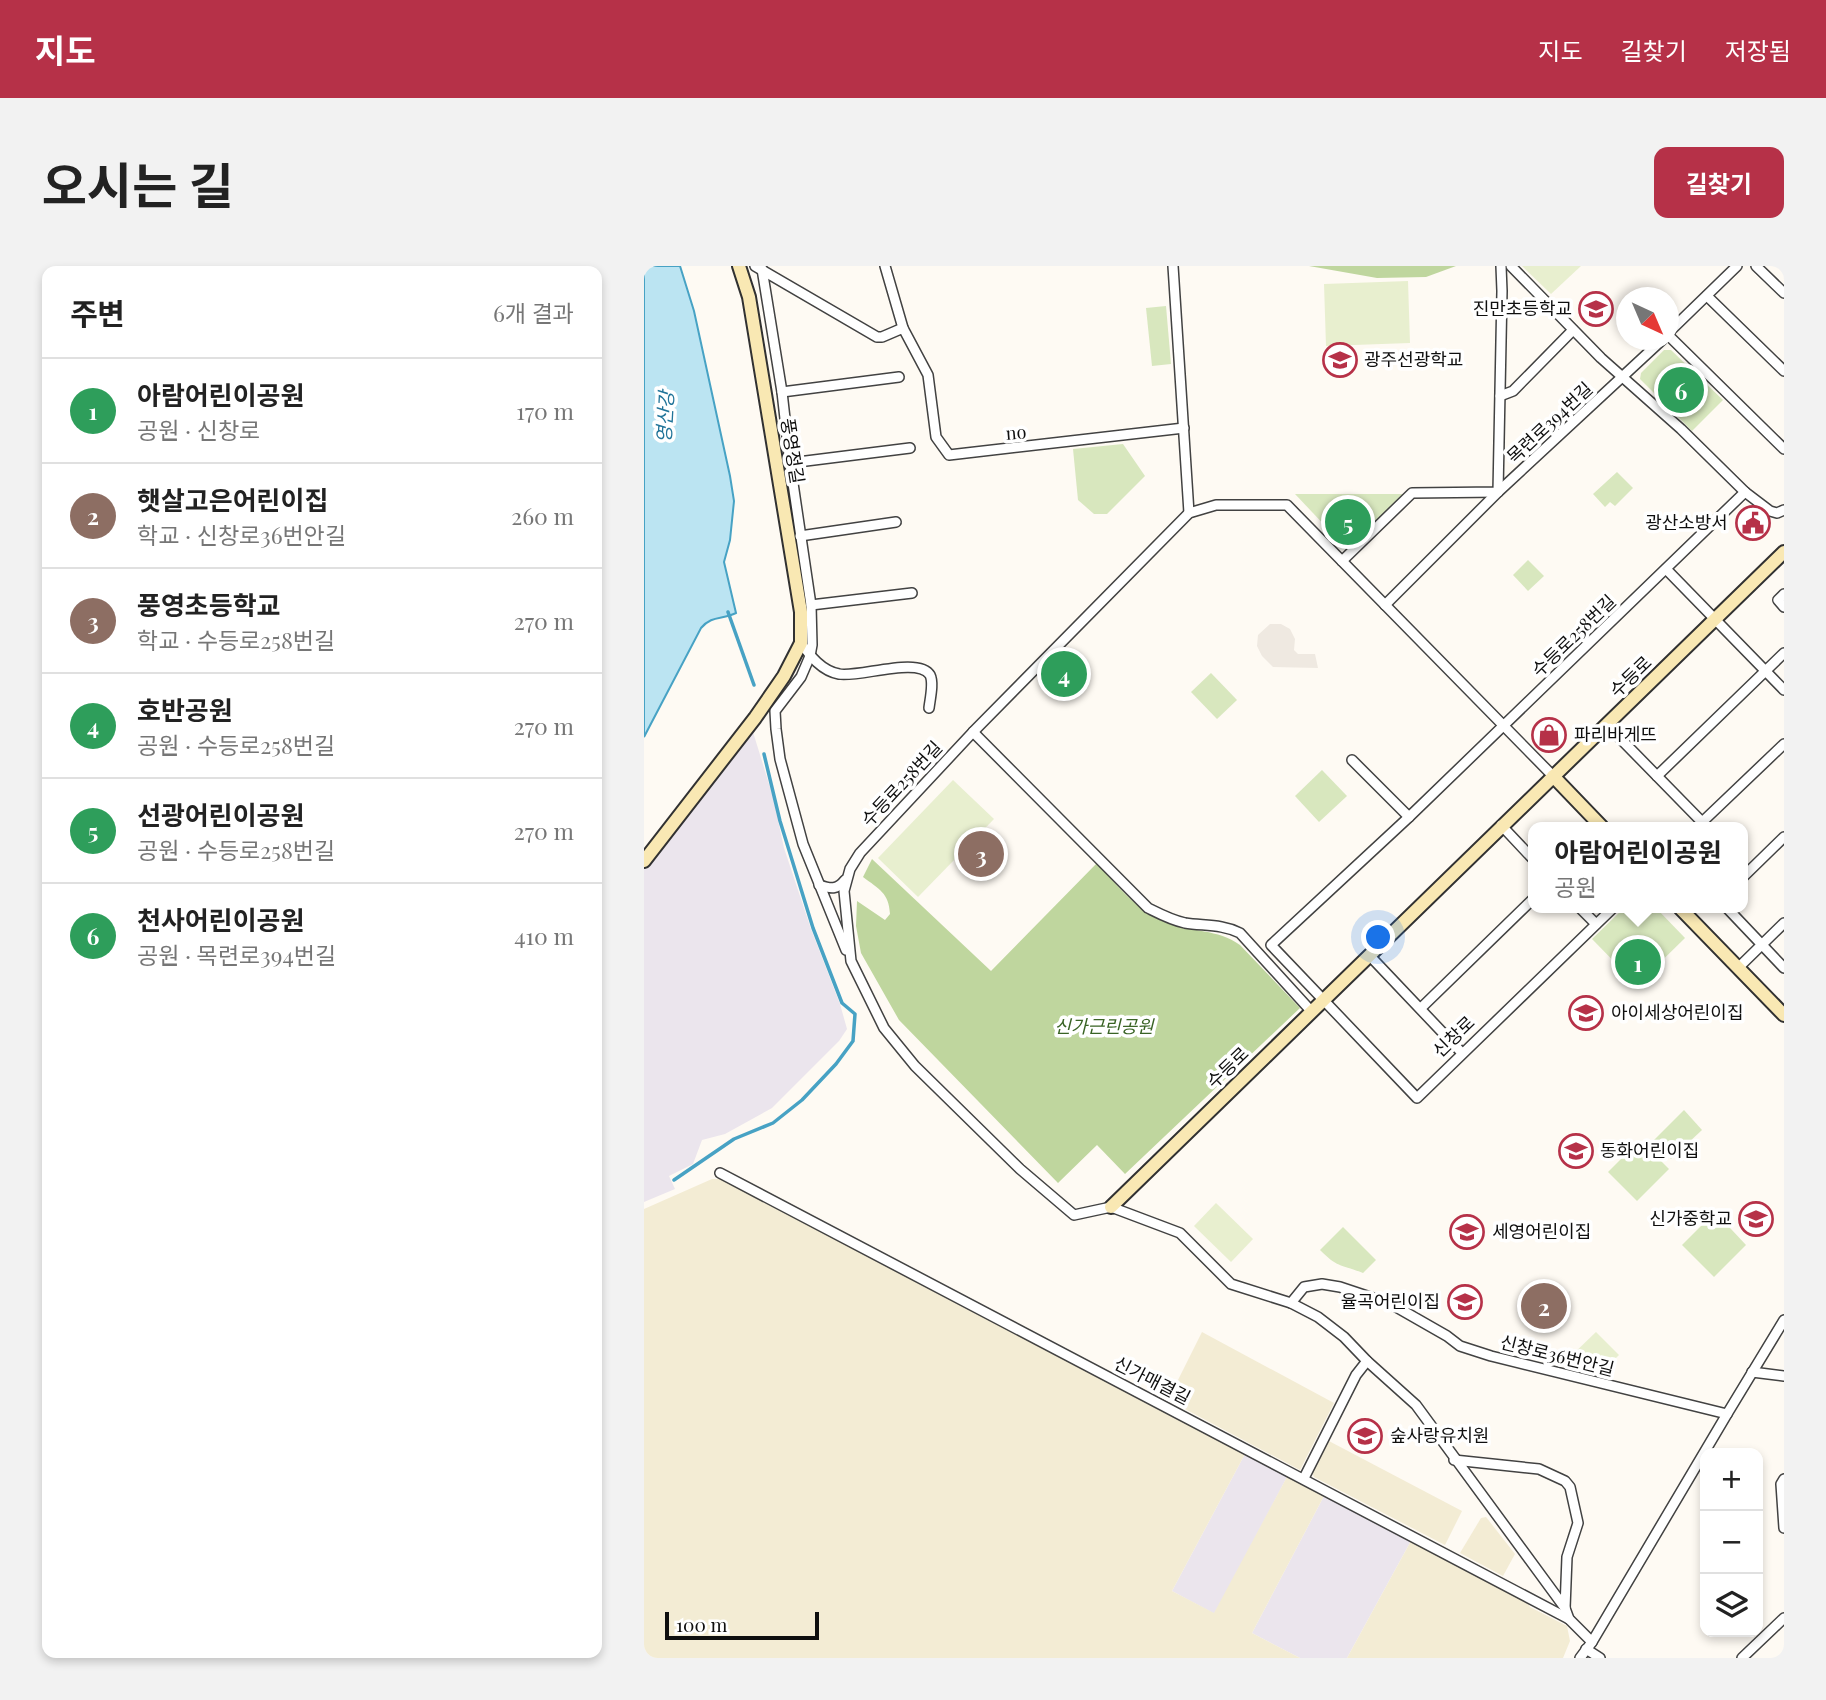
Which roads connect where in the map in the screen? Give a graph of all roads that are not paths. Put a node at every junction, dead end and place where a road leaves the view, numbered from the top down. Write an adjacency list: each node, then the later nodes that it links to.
1 (739, 266): 38 (street, 풍영정길)
2 (885, 266): 12 (street)
3 (1173, 266): 21 (street)
4 (1501, 266): 20 (street, 목련로394번길)
5 (1511, 266): 13 (street)
6 (1737, 266): 10 (street)
7 (1756, 266): 9 (street)
8 (758, 268): 12 (street, 풍영정길); 19 (street, 풍영정길)
9 (1784, 293)
10 (1707, 296): 11 (street); 16 (street)
11 (1679, 323)
12 (903, 328): 21 (street, no)
13 (1573, 330): 18 (street); 20 (street)
14 (1679, 345): 23 (street)
15 (1651, 350): 18 (street, 목련로394번길)
16 (1784, 371)
17 (899, 377): 19 (street)
18 (1623, 377): 25 (street, 목련로394번길); 26 (street)
19 (782, 392): 24 (street, 풍영정길)
20 (1500, 396): 25 (street, 목련로394번길)
21 (1184, 428): 28 (street)
22 (910, 448): 24 (street, 풍영정길)
23 (1784, 449)
24 (790, 463): 30 (street, 풍영정길)
25 (1498, 492): 32 (street); 36 (street, 목련로394번길)
26 (1745, 492): 27 (street); 33 (street, 수등로258번길)
27 (1784, 510)
28 (1189, 513): 32 (street); 46 (street, 수등로258번길)
29 (896, 522): 30 (street)
30 (800, 536): 35 (street, 풍영정길)
31 (1784, 552): 37 (street, 수등로)
32 (1342, 561): 36 (street)
33 (1666, 569): 37 (street); 45 (street, 수등로258번길)
34 (912, 593): 35 (street)
35 (811, 605): 40 (street, 풍영정길)
36 (1385, 605): 45 (street)
37 (1716, 619): 41 (street); 44 (street, 수등로)
38 (801, 643): 40 (street); 58 (street, 풍영정길)
39 (1784, 653): 41 (street)
40 (810, 656): 43 (street); 61 (street, 풍영정길)
41 (1766, 671): 42 (street); 50 (street)
42 (1784, 690)
43 (929, 708)
44 (1607, 725): 49 (street, 수등로); 50 (street)
45 (1504, 726): 49 (street); 51 (street, 수등로258번길)
46 (973, 732): 60 (street, 수등로258번길); 76 (street)
47 (1784, 744): 54 (street)
48 (1352, 760): 51 (street)
49 (1553, 776): 52 (street); 55 (street, 수등로)
50 (1657, 776): 53 (street)
51 (1409, 817): 74 (street, 수등로258번길)
52 (1597, 822)
53 (1697, 822)
54 (1703, 822)
55 (1501, 825): 57 (street); 70 (street, 수등로)
56 (1784, 837): 59 (street)
57 (1528, 854)
58 (644, 861)
59 (1748, 872)
60 (848, 876): 61 (street); 71 (street, 수등로258번길)
61 (820, 885): 71 (street, 풍영정길)
62 (1528, 904): 75 (street)
63 (1585, 913): 68 (street)
64 (1608, 913): 68 (street, 신창로)
65 (1685, 913): 72 (street)
66 (1732, 913): 69 (street)
67 (1784, 923): 69 (street)
68 (1597, 924): 78 (street, 신창로)
69 (1761, 944): 72 (street); 73 (street)
70 (1369, 955): 74 (street, 수등로); 75 (street)
71 (851, 961): 80 (street, 수등로258번길)
72 (1739, 967): 77 (street)
73 (1784, 968)
74 (1323, 1001): 76 (street, 수등로); 78 (street, 신창로)
75 (1421, 1008): 78 (street)
76 (1312, 1012): 80 (street, 수등로)
77 (1784, 1015)
78 (1462, 1053)
79 (720, 1173): 88 (street, 신가매결길)
80 (1111, 1207): 81 (street, 신가매결길)
81 (1291, 1303): 83 (street, 신가매결길); 86 (street, 신창로36번안길)
82 (1784, 1320): 84 (street)
83 (1367, 1361): 87 (street, 신가매결길); 88 (street)
84 (1752, 1372): 85 (street); 86 (street)
85 (1784, 1376)
86 (1727, 1414): 94 (street)
87 (1454, 1460): 91 (street, 신가매결길); 91 (street, 신가매결길)
88 (1304, 1478): 92 (street, 신가매결길)
89 (1784, 1479): 90 (street)
90 (1784, 1528)
91 (1565, 1608): 92 (street, 신가매결길)
92 (1569, 1619): 94 (street, 신가매결길)
93 (1783, 1620): 97 (street)
94 (1589, 1646): 95 (street); 96 (street, 신가매결길)
95 (1580, 1658)
96 (1600, 1658)
97 (1742, 1658)

